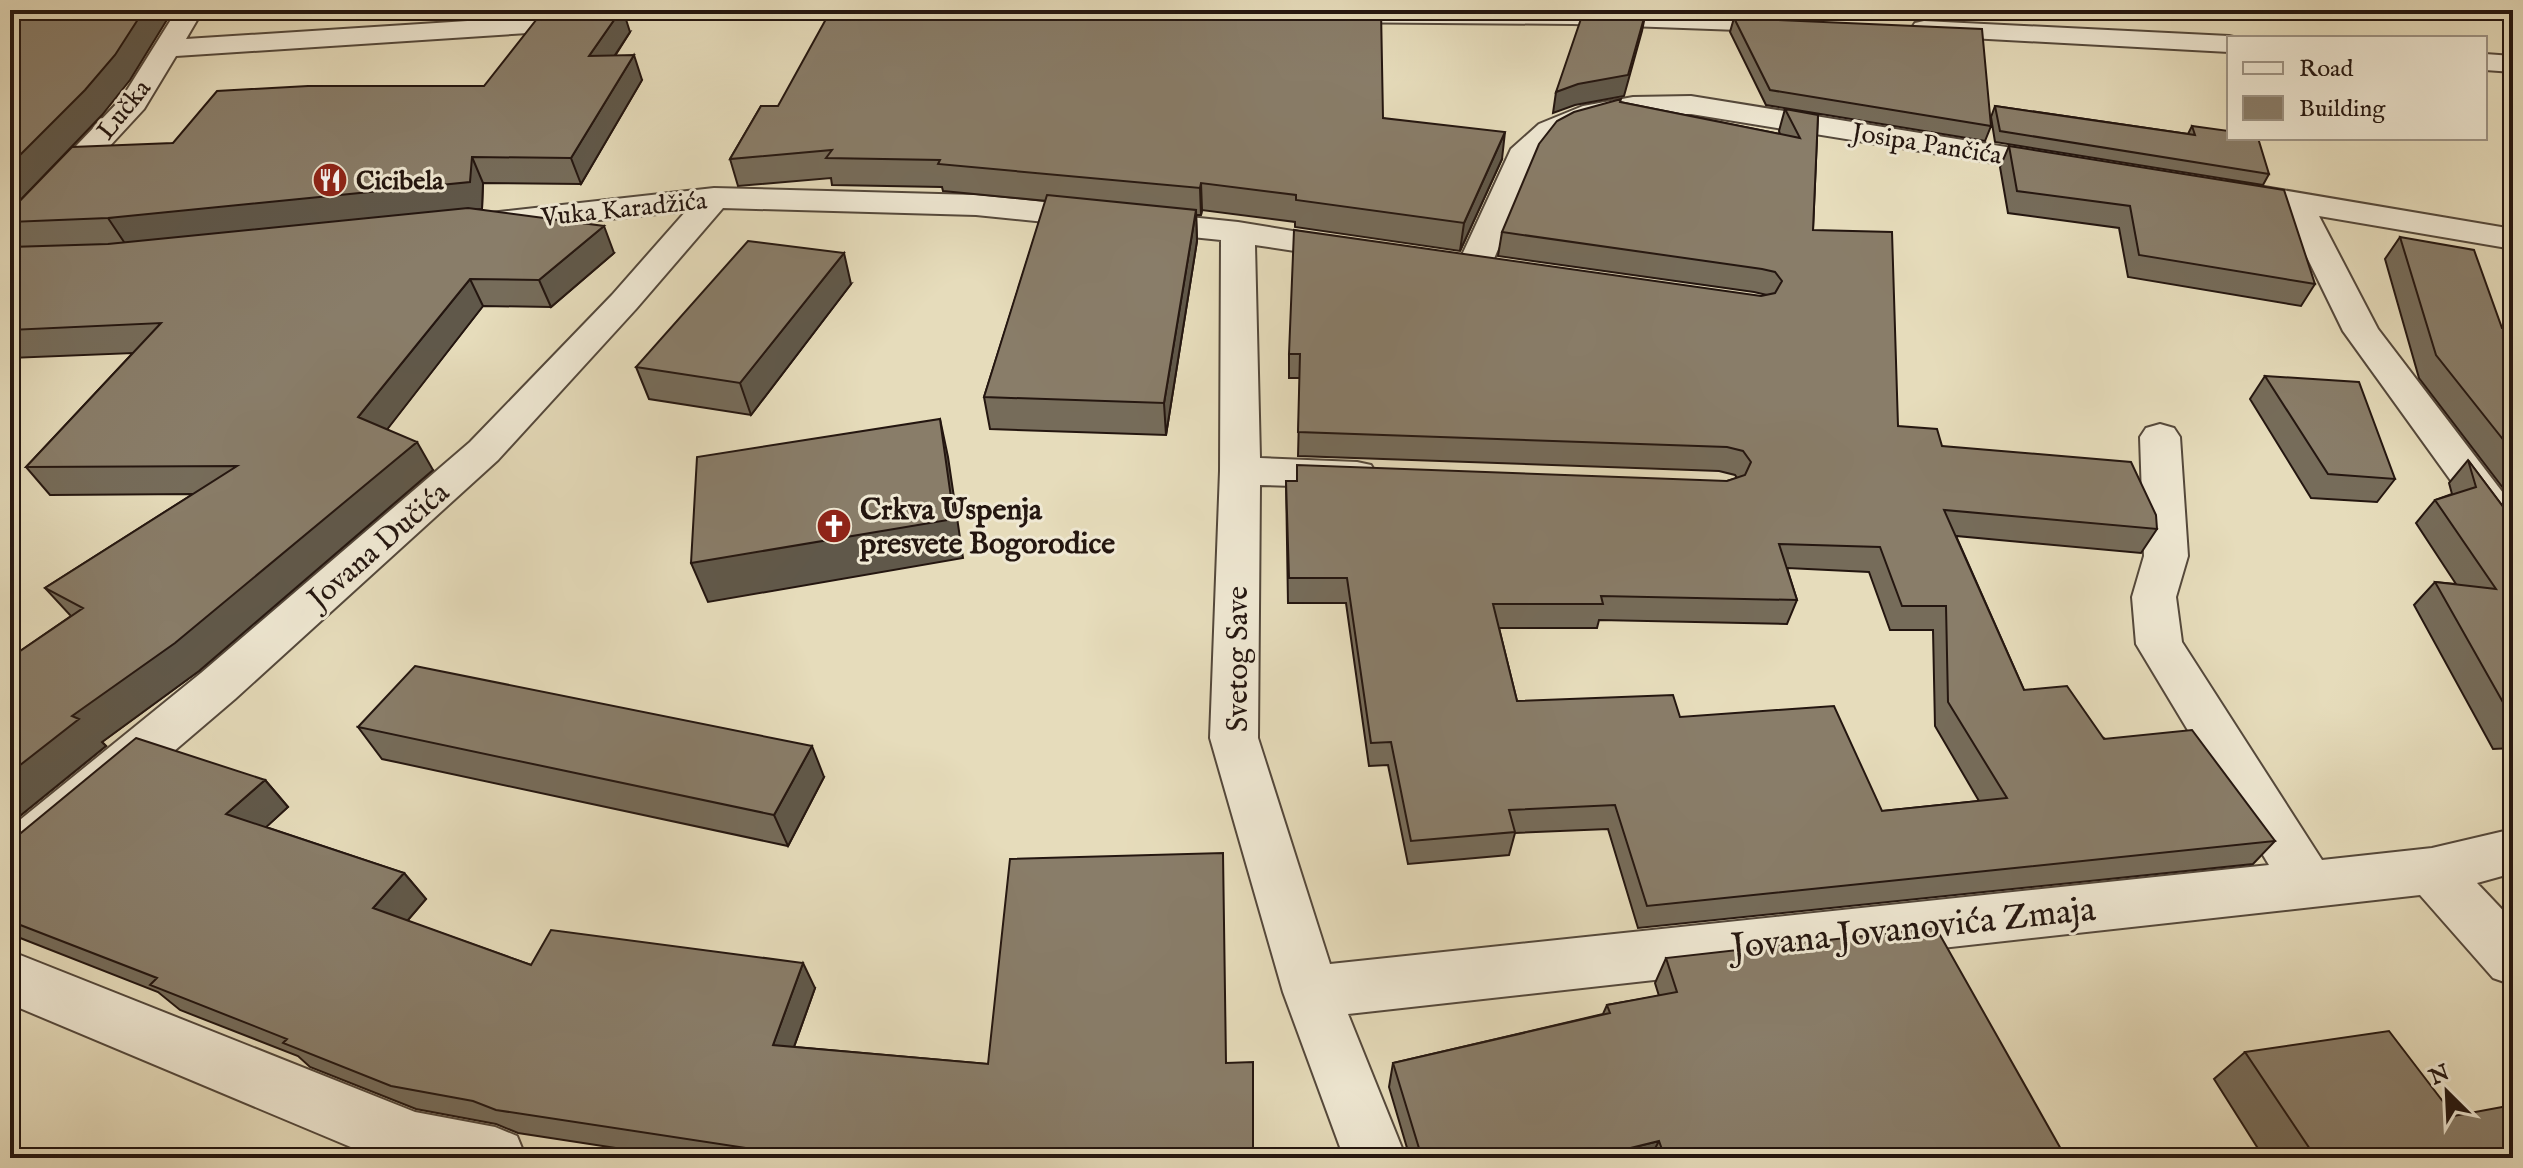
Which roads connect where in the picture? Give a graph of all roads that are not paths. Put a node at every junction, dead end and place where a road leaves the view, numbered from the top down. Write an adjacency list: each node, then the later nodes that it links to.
1 (190, 10): 7 (street, Lučka)
2 (1287, 13): 4 (street)
3 (575, 22): 7 (street)
4 (1820, 25)
5 (1900, 28): 6 (street)
6 (2227, 44)
7 (167, 48): 17 (street, Lučka)
8 (2487, 62): 9 (street)
9 (2513, 64)
10 (2096, 170): 19 (street, Josipa Pančića)
11 (2204, 188): 13 (street)
12 (714, 198): 14 (street, Vuka Karadžića); 15 (street, Vuka Karadžića); 25 (street, Jovana Dučića)
13 (2296, 202): 16 (street); 23 (street)
14 (444, 226)
15 (1238, 232): 18 (street, Vuka Karadžića); 21 (street, Svetog Save)
16 (2513, 239)
17 (15, 252)
18 (1379, 254)
19 (1473, 268)
20 (2160, 437): 27 (street)
21 (1240, 471): 22 (street); 30 (street, Svetog Save)
22 (1399, 476)
23 (2513, 536)
24 (2513, 851): 26 (street, Jovana Jovanovića Zmaja)
25 (10, 859)
26 (2432, 871): 27 (street, Jovana Jovanovića Zmaja); 28 (street)
27 (2308, 883): 30 (street, Jovana Jovanovića Zmaja)
28 (2513, 960)
29 (10, 977): 31 (street)
30 (1311, 992): 32 (street, Svetog Save)
31 (495, 1158)
32 (1375, 1158)

